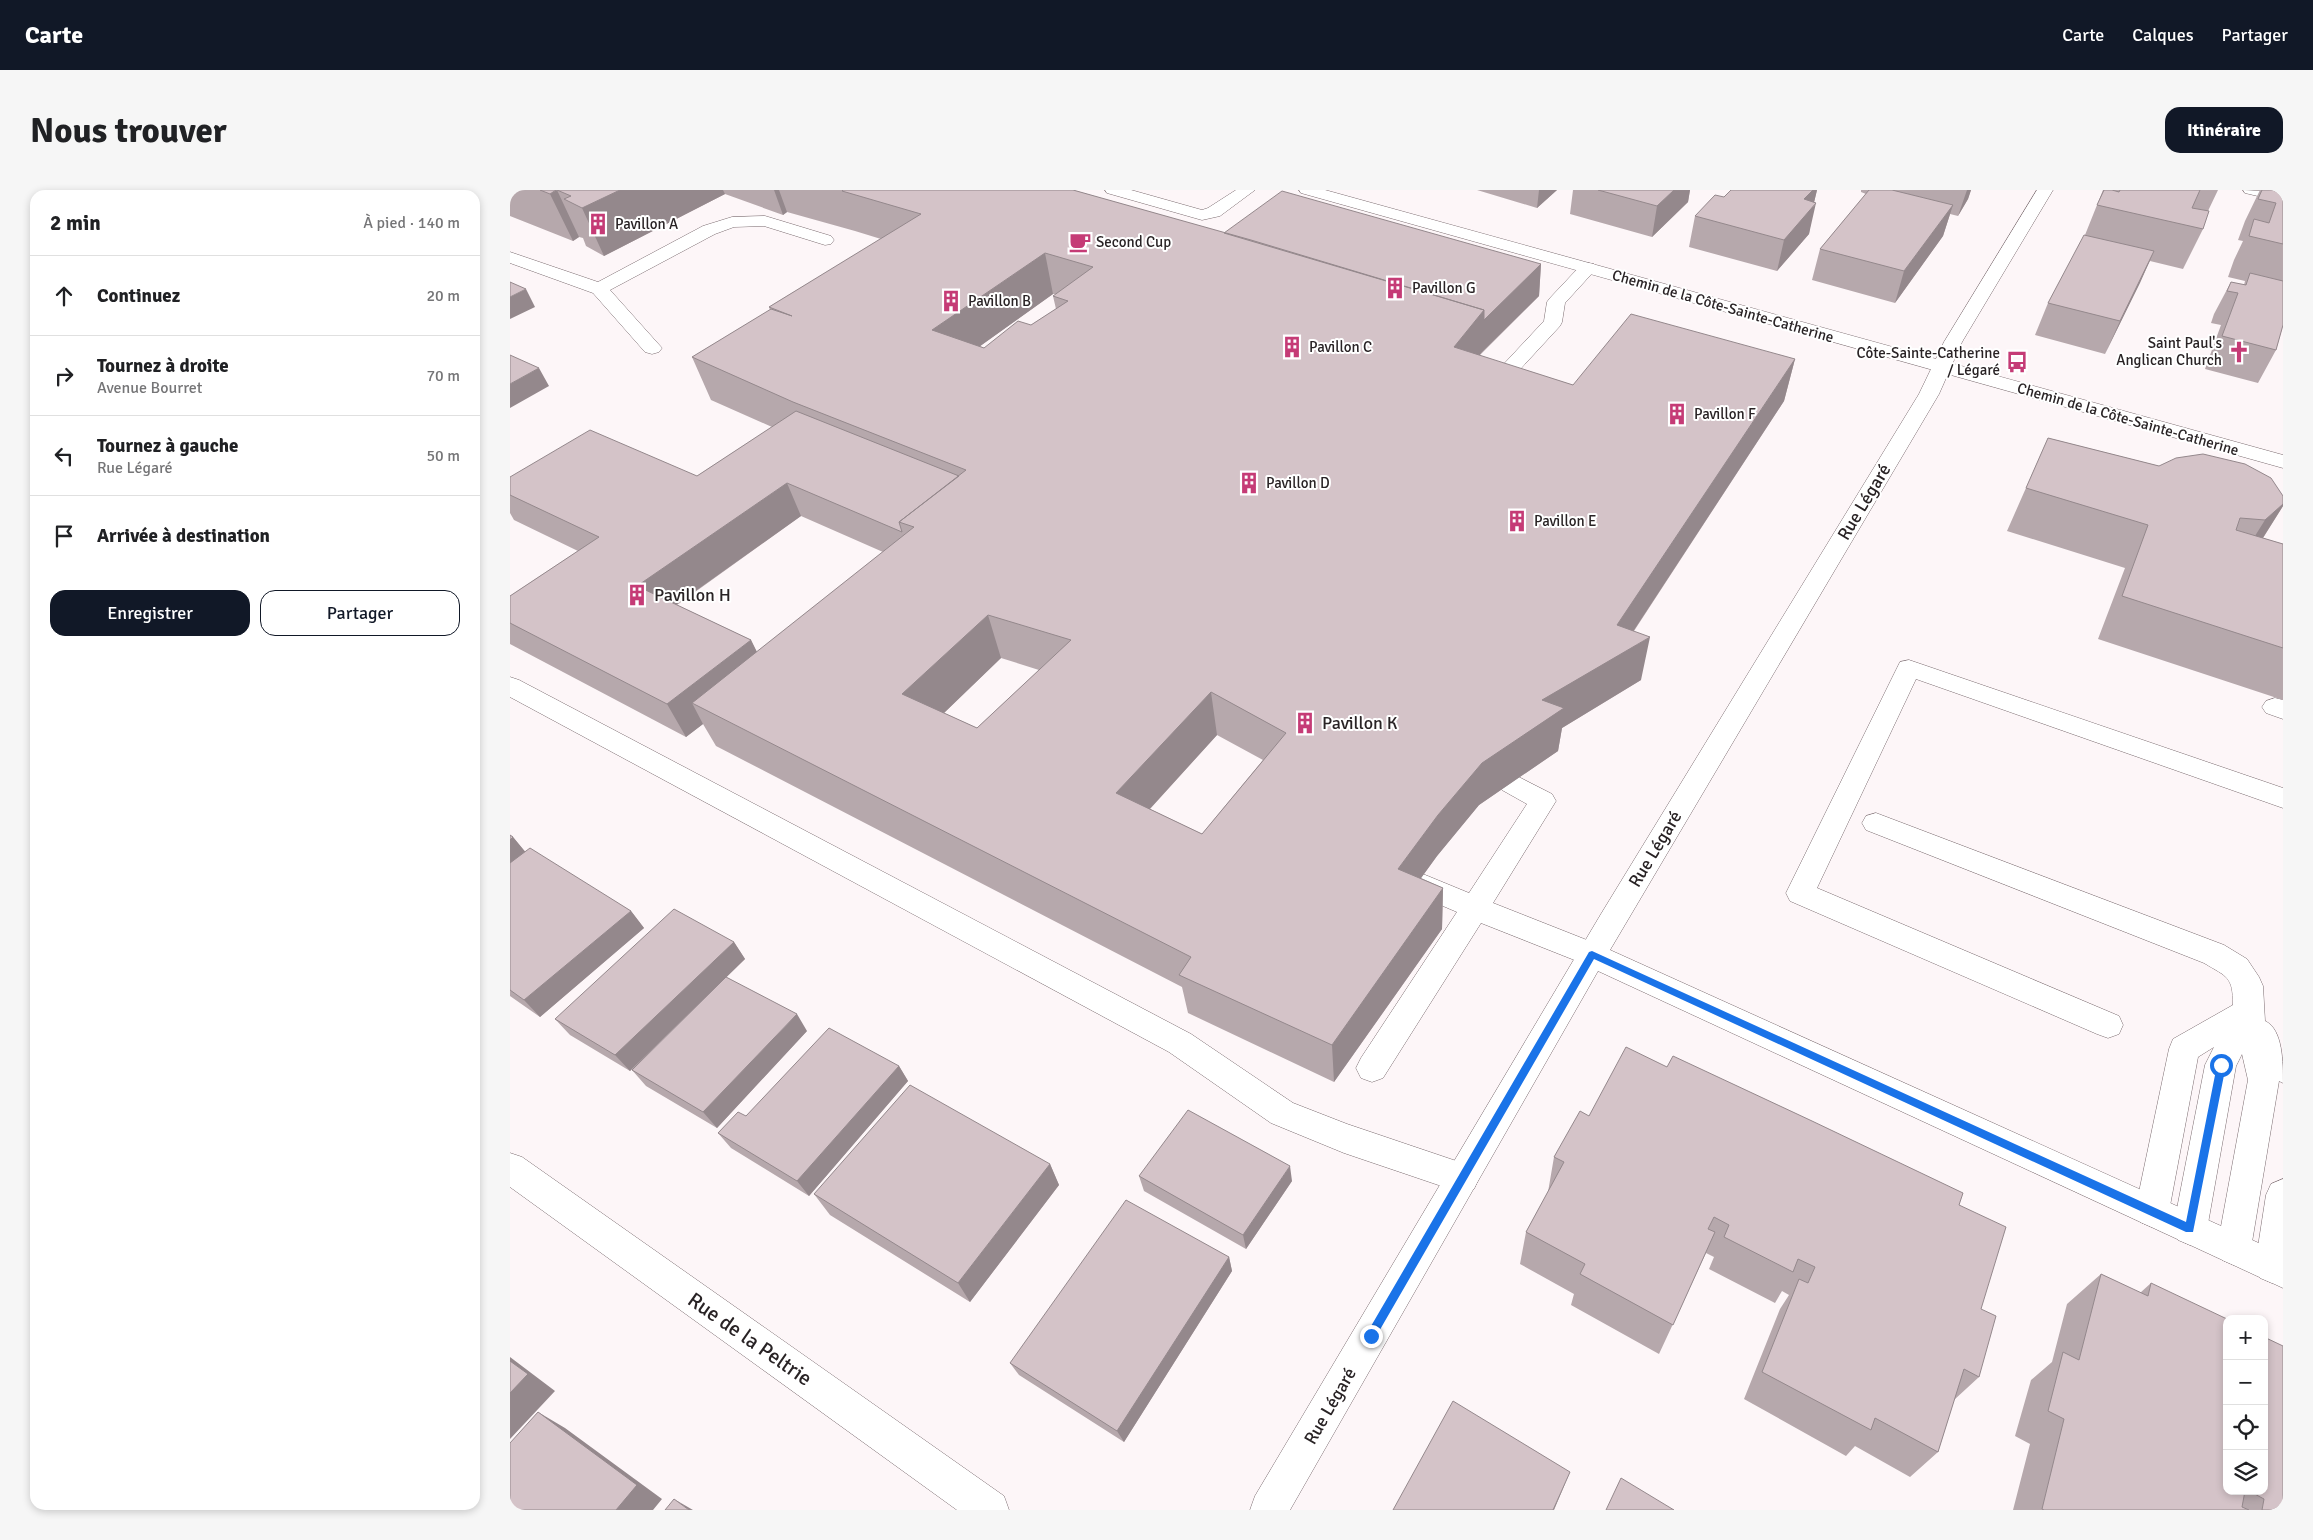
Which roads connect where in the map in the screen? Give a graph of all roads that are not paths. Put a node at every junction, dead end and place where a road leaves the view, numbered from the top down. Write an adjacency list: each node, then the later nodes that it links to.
1 (1113, 190): 2 (street)
2 (1247, 190)
3 (1307, 190): 9 (street, Chemin de la Côte-Sainte-Catherine)
4 (2044, 190): 12 (street, Rue Légaré)
5 (2251, 190): 6 (street)
6 (2283, 197)
7 (825, 240): 10 (street)
8 (510, 257): 10 (street)
9 (1588, 268): 12 (street, Chemin de la Côte-Sainte-Catherine); 13 (street)
10 (599, 289): 11 (street)
11 (652, 348)
12 (1942, 367): 14 (street, Chemin de la Côte-Sainte-Catherine); 21 (street, Rue Légaré)
13 (1494, 386)
14 (2283, 462)
15 (510, 686): 27 (street)
16 (1511, 783): 20 (street)
17 (2283, 798): 23 (street)
18 (1876, 823): 22 (street)
19 (1418, 883): 20 (street)
20 (1475, 908): 21 (street); 24 (street)
21 (1592, 955): 27 (street, Rue Légaré); 29 (street)
22 (2248, 1012): 25 (street); 29 (street); 30 (street); 31 (street)
23 (2108, 1025)
24 (1372, 1068)
25 (2283, 1069)
26 (510, 1168): 33 (street, Rue de la Peltrie)
27 (1462, 1178): 34 (street, Rue Légaré)
28 (2283, 1194): 32 (street)
29 (2152, 1211): 30 (street)
30 (2190, 1228): 31 (street)
31 (2234, 1248): 32 (street)
32 (2277, 1268)
33 (990, 1510)
34 (1269, 1510)

